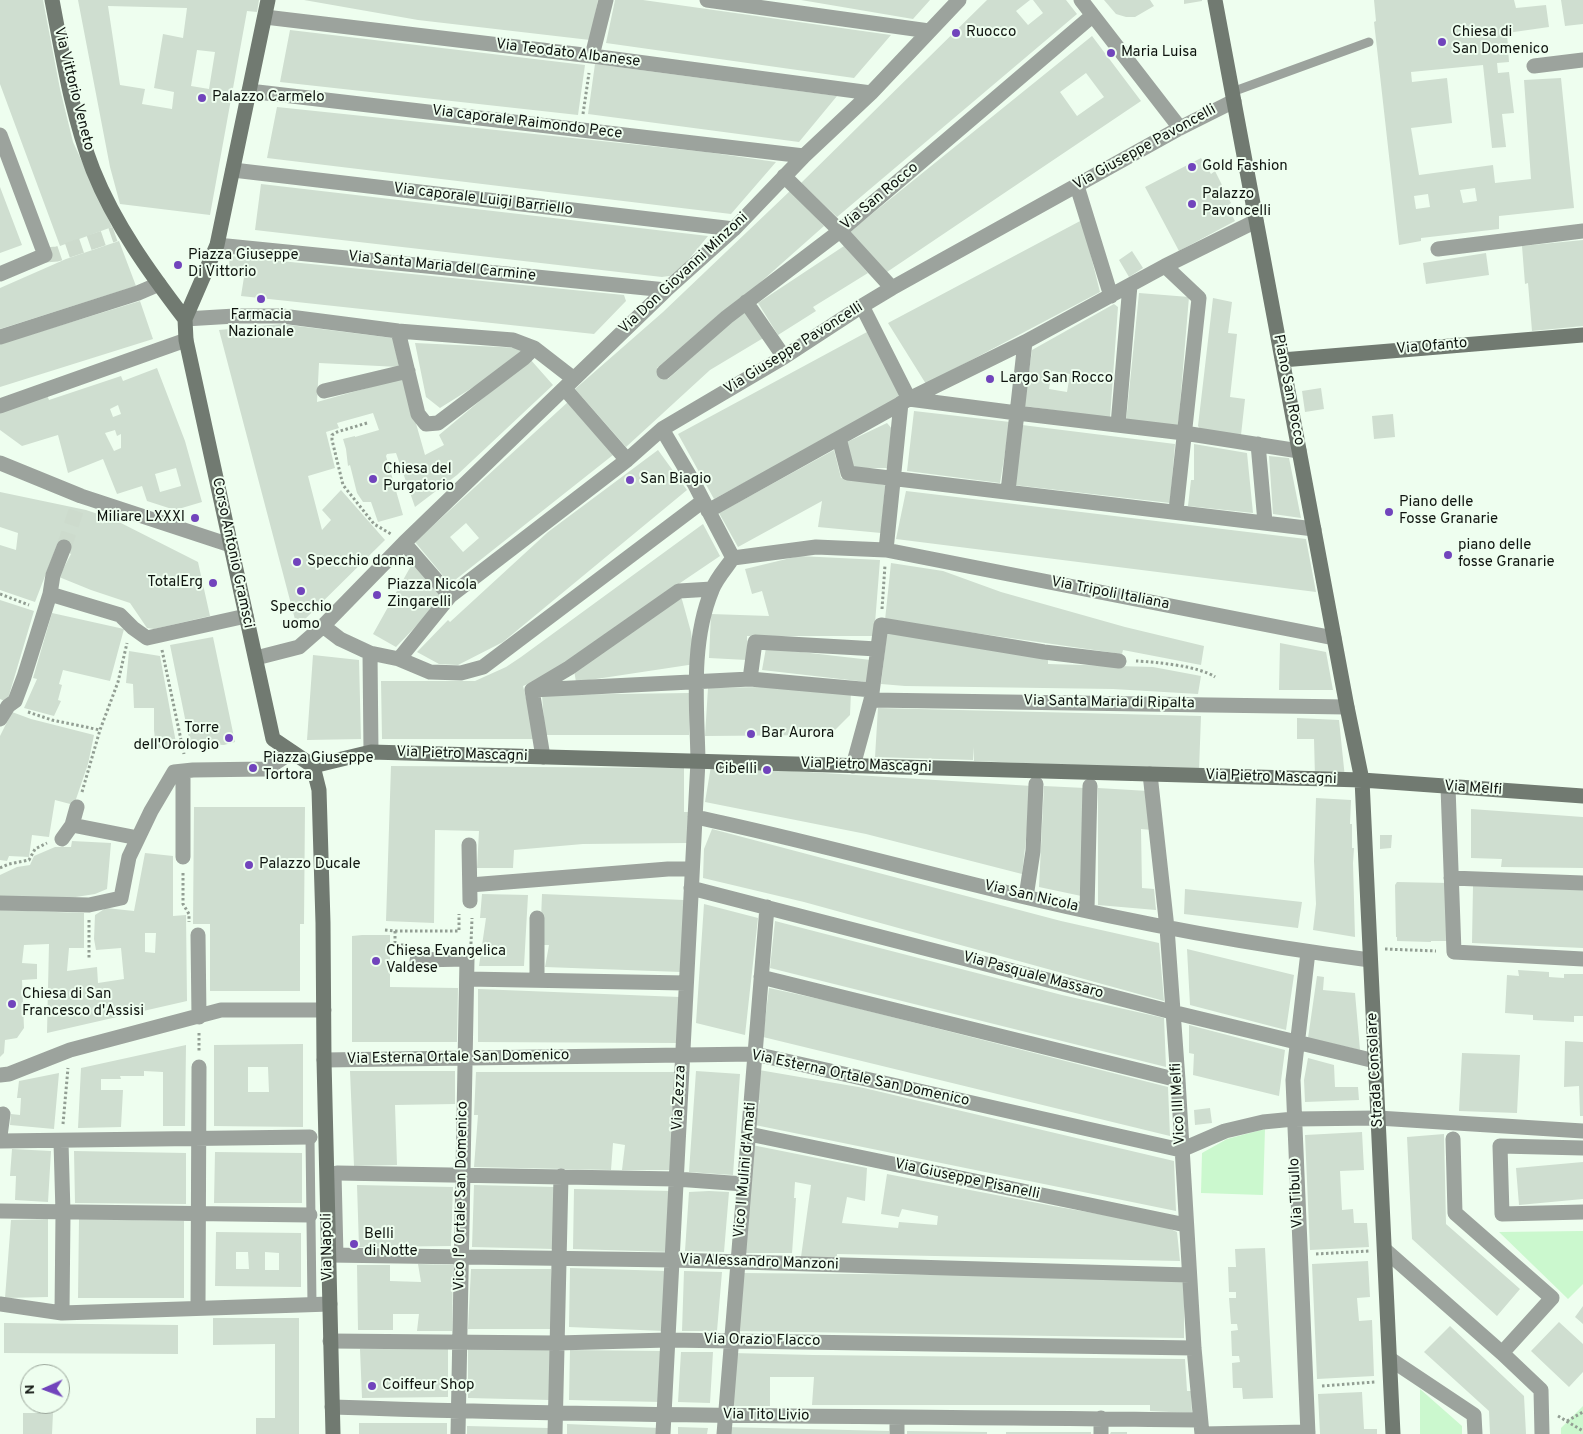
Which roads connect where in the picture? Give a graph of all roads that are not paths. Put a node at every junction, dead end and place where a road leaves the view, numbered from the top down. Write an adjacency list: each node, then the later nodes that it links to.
1 (52, 0): 32 (street, Via Vittorio Veneto)
2 (268, 0): 9 (street)
3 (606, 0): 12 (street)
4 (707, 0): 10 (street)
5 (960, 0): 10 (street, Via Don Giovanni Minzoni)
6 (1081, 0): 8 (street)
7 (1215, 0): 17 (street, Piano San Rocco)
8 (1092, 16): 18 (street); 26 (street, Via San Rocco)
9 (265, 17): 12 (street, Via Teodato Albanese); 15 (street)
10 (929, 31): 16 (street, Via Don Giovanni Minzoni)
11 (1369, 42): 17 (lane)
12 (592, 56): 16 (street, Via Teodato Albanese)
13 (1583, 60): 14 (street)
14 (1534, 66)
15 (249, 91): 20 (street, Via caporale Raimondo Pece); 21 (street)
16 (871, 93): 20 (street, Via Don Giovanni Minzoni)
17 (1233, 96): 18 (street, Via Giuseppe Pavoncelli); 24 (street, Piano San Rocco)
18 (1180, 128): 23 (street, Via Giuseppe Pavoncelli)
19 (0, 135): 31 (street)
20 (804, 156): 22 (street, Via Don Giovanni Minzoni)
21 (233, 170): 25 (street, Via caporale Luigi Barriello); 28 (street)
22 (784, 176): 25 (street, Via Don Giovanni Minzoni); 26 (street)
23 (1077, 186): 34 (street, Via Giuseppe Pavoncelli); 36 (street)
24 (1256, 221): 30 (street); 47 (street, Piano San Rocco)
25 (734, 229): 35 (street, Via Don Giovanni Minzoni)
26 (840, 231): 34 (street); 37 (street, Via San Rocco)
27 (1583, 231): 29 (street)
28 (217, 245): 35 (street, Via Santa Maria del Carmine); 39 (street)
29 (1438, 249)
30 (1165, 266): 33 (street); 57 (street)
31 (0, 274)
32 (159, 284): 39 (street); 42 (street)
33 (1130, 285): 36 (street); 55 (street)
34 (892, 288): 38 (street, Via Giuseppe Pavoncelli)
35 (666, 290): 50 (street, Via Don Giovanni Minzoni)
36 (1110, 296): 44 (street)
37 (746, 302): 46 (street); 49 (street, Via San Rocco)
38 (862, 306): 46 (street, Via Giuseppe Pavoncelli); 52 (street)
39 (186, 319): 40 (street); 43 (street, Corso Antonio Gramsci)
40 (398, 330): 45 (street); 48 (street)
41 (1583, 334): 47 (street, Via Ofanto)
42 (0, 337)
43 (186, 340): 53 (street); 70 (street, Corso Antonio Gramsci)
44 (1025, 342): 52 (street); 54 (street)
45 (534, 348): 48 (street); 50 (street)
46 (784, 357): 56 (street, Via Giuseppe Pavoncelli)
47 (1282, 360): 60 (street, Piano San Rocco)
48 (408, 371): 51 (street)
49 (664, 372)
50 (569, 384): 61 (street); 69 (street, Via Don Giovanni Minzoni)
51 (324, 391)
52 (905, 401): 54 (street); 58 (street); 63 (street)
53 (0, 406)
54 (1017, 413): 55 (street); 64 (street)
55 (1118, 425): 57 (street)
56 (662, 429): 61 (street, Via Giuseppe Pavoncelli); 65 (street)
57 (1184, 433): 59 (street); 66 (street)
58 (839, 438): 63 (street); 65 (street)
59 (1258, 444): 60 (street); 67 (street)
60 (1299, 451): 68 (street, Piano San Rocco)
61 (627, 460): 76 (street, Via Giuseppe Pavoncelli)
62 (0, 463): 70 (street)
63 (892, 478): 64 (street); 72 (street)
64 (1008, 491): 66 (street)
65 (705, 506): 73 (street); 83 (street)
66 (1176, 511): 67 (street)
67 (1265, 522): 68 (street)
68 (1314, 529): 79 (street, Piano San Rocco)
69 (404, 543): 76 (street); 78 (street)
70 (230, 545): 77 (street, Corso Antonio Gramsci)
71 (64, 546): 75 (street)
72 (886, 550): 73 (street, Via Tripoli Italiana); 79 (street, Via Tripoli Italiana)
73 (733, 558): 74 (street, Via Zezza)
74 (712, 589): 86 (street, Via Zezza); 87 (street)
75 (50, 594): 77 (street); 90 (street)
76 (450, 596): 83 (street, Via Giuseppe Pavoncelli)
77 (246, 616): 82 (street, Corso Antonio Gramsci)
78 (323, 626): 81 (street); 82 (street)
79 (1334, 638): 89 (street, Piano San Rocco)
80 (877, 649): 84 (street); 85 (street); 88 (street)
81 (370, 654): 83 (street); 92 (street)
82 (256, 658): 91 (street, Corso Antonio Gramsci)
83 (399, 659)
84 (1119, 661)
85 (750, 679): 86 (street, Via Santa Maria di Ripalta); 88 (street, Via Santa Maria di Ripalta)
86 (697, 681): 87 (street, Via Santa Maria di Ripalta); 94 (street, Via Zezza)
87 (532, 690): 93 (street)
88 (871, 695): 89 (street, Via Santa Maria di Ripalta); 96 (street)
89 (1347, 707): 99 (street, Piano San Rocco)
90 (4, 713)
91 (292, 752): 95 (street, Corso Antonio Gramsci); 97 (street)
92 (371, 752): 93 (street, Via Pietro Mascagni); 95 (street, Via Pietro Mascagni)
93 (543, 757): 94 (street, Via Pietro Mascagni)
94 (698, 761): 96 (street, Via Pietro Mascagni); 105 (street, Via Zezza)
95 (313, 766): 132 (street, Via Napoli)
96 (853, 766): 98 (street, Via Pietro Mascagni)
97 (188, 771): 107 (street); 110 (street)
98 (1150, 774): 99 (street, Via Pietro Mascagni); 122 (street, Vico III Melfi)
99 (1362, 780): 102 (street, Via Melfi); 125 (street, Strada Consolare)
100 (1036, 784): 116 (street)
101 (1090, 786): 120 (street)
102 (1448, 787): 103 (street, Via Melfi); 112 (street)
103 (1583, 796)
104 (77, 807): 106 (street)
105 (695, 818): 111 (street, Via Zezza); 116 (street, Via San Nicola)
106 (72, 825): 107 (street); 108 (street)
107 (138, 838): 117 (street)
108 (62, 839)
109 (469, 845): 114 (street)
110 (183, 857)
111 (692, 869): 114 (street); 115 (street, Via Zezza)
112 (1451, 878): 113 (street); 126 (street)
113 (1583, 883)
114 (470, 885): 119 (street)
115 (691, 888): 118 (street, Via Pasquale Massaro); 131 (street, Via Zezza)
116 (1026, 897): 120 (street, Via San Nicola)
117 (0, 903)
118 (767, 907): 128 (street, Vico I Mulini d'Amati); 133 (street, Via Pasquale Massaro)
119 (467, 908)
120 (1087, 910): 122 (street, Via San Nicola)
121 (537, 918): 130 (street)
122 (1167, 928): 124 (street, Via San Nicola); 133 (street, Vico III Melfi)
123 (198, 935): 134 (street)
124 (1308, 952): 125 (street, Via San Nicola); 135 (street, Via Tibullo)
125 (1370, 954): 140 (street, Strada Consolare)
126 (1583, 958)
127 (417, 960): 129 (street, Vico I° Ortale San Domenico)
128 (761, 977): 136 (street, Vico I Mulini d'Amati); 143 (street)
129 (467, 979): 130 (street); 138 (street, Vico I° Ortale San Domenico)
130 (537, 980): 131 (street)
131 (686, 983): 137 (street, Via Zezza)
132 (324, 1010): 134 (street); 139 (street, Via Napoli)
133 (1172, 1012): 135 (street, Via Pasquale Massaro); 143 (street, Vico III Melfi)
134 (199, 1017): 142 (street)
135 (1296, 1043): 140 (street, Via Pasquale Massaro); 146 (street, Via Tibullo)
136 (755, 1054): 137 (street, Via Esterna Ortale San Domenico); 149 (street, Vico I Mulini d'Amati); 158 (street, Via Esterna Ortale San Domenico)
137 (682, 1056): 138 (street, Via Esterna Ortale San Domenico); 162 (street, Via Zezza)
138 (464, 1058): 139 (street, Via Esterna Ortale San Domenico); 160 (street, Vico I° Ortale San Domenico)
139 (324, 1060): 171 (street, Via Napoli)
140 (1375, 1061): 145 (street, Strada Consolare)
141 (199, 1067): 152 (street)
142 (0, 1075)
143 (1178, 1080): 158 (street, Vico III Melfi)
144 (3, 1114): 150 (street)
145 (1378, 1118): 146 (street); 147 (street); 170 (street, Strada Consolare)
146 (1294, 1119): 158 (street); 199 (street, Via Tibullo)
147 (1525, 1128): 148 (street); 156 (street)
148 (1583, 1131)
149 (748, 1134): 163 (street, Vico I Mulini d'Amati); 169 (street, Via Giuseppe Pisanelli)
150 (0, 1136)
151 (310, 1137): 152 (street); 168 (lane, Via Napoli)
152 (198, 1139): 155 (street); 167 (street)
153 (1454, 1139): 188 (street)
154 (0, 1141): 155 (street)
155 (61, 1142): 166 (street)
156 (1526, 1145): 157 (street); 165 (street)
157 (1583, 1148)
158 (1181, 1150): 169 (street, Vico III Melfi)
159 (337, 1173): 160 (street); 171 (lane, Via Napoli)
160 (463, 1175): 161 (street); 172 (street, Vico I° Ortale San Domenico)
161 (561, 1176): 162 (street); 173 (street)
162 (676, 1179): 163 (street); 174 (street, Via Zezza)
163 (744, 1184): 175 (street, Vico I Mulini d'Amati)
164 (0, 1211): 166 (street)
165 (1583, 1212)
166 (63, 1213): 167 (street); 181 (street)
167 (198, 1214): 168 (street); 180 (street)
168 (310, 1215): 179 (lane, Via Napoli)
169 (1186, 1225): 176 (street, Vico III Melfi)
170 (1384, 1250): 188 (street); 189 (street, Strada Consolare)
171 (334, 1255): 172 (street, Via Alessandro Manzoni); 178 (street, Via Napoli)
172 (460, 1257): 173 (street, Via Alessandro Manzoni); 185 (street, Vico I° Ortale San Domenico)
173 (559, 1260): 174 (street, Via Alessandro Manzoni); 186 (street)
174 (672, 1260): 175 (street, Via Alessandro Manzoni); 182 (street, Via Zezza)
175 (738, 1262): 176 (street, Via Alessandro Manzoni); 184 (street, Vico I Mulini d'Amati)
176 (1189, 1275): 187 (street, Vico III Melfi)
177 (0, 1304): 181 (street)
178 (330, 1304): 179 (street); 183 (street, Via Napoli)
179 (312, 1305): 180 (street)
180 (198, 1307): 181 (street)
181 (62, 1313)
182 (668, 1340): 184 (street, Via Orazio Flacco); 186 (street, Via Orazio Flacco); 193 (street, Via Zezza)
183 (330, 1341): 185 (street, Via Orazio Flacco); 190 (street, Via Napoli)
184 (732, 1341): 187 (street, Via Orazio Flacco); 194 (street, Vico I Mulini d'Amati)
185 (460, 1342): 186 (street, Via Orazio Flacco); 191 (street, Vico I° Ortale San Domenico)
186 (557, 1343): 192 (street)
187 (1194, 1348): 198 (street, Vico III Melfi)
188 (1502, 1353): 209 (street)
189 (1390, 1359): 207 (street, Strada Consolare); 208 (street)
190 (332, 1407): 191 (street, Via Tito Livio); 200 (street, Via Napoli)
191 (459, 1412): 192 (street, Via Tito Livio); 201 (street, Vico I° Ortale San Domenico)
192 (555, 1413): 193 (street, Via Tito Livio); 202 (street)
193 (664, 1414): 194 (street, Via Tito Livio); 203 (street, Via Zezza)
194 (726, 1416): 195 (street, Via Tito Livio); 204 (street, Vico I Mulini d'Amati)
195 (897, 1417): 197 (street, Via Tito Livio); 205 (street)
196 (1101, 1418): 197 (street, Via Tito Livio); 198 (street, Via Tito Livio); 206 (street)
197 (995, 1426)
198 (1201, 1429): 199 (street, Via Tito Livio)
199 (1308, 1433)
200 (333, 1434)
201 (458, 1434)
202 (555, 1434)
203 (663, 1434)
204 (724, 1434)
205 (897, 1434)
206 (1101, 1434)
207 (1393, 1434)
208 (1475, 1434)
209 (1542, 1434)

